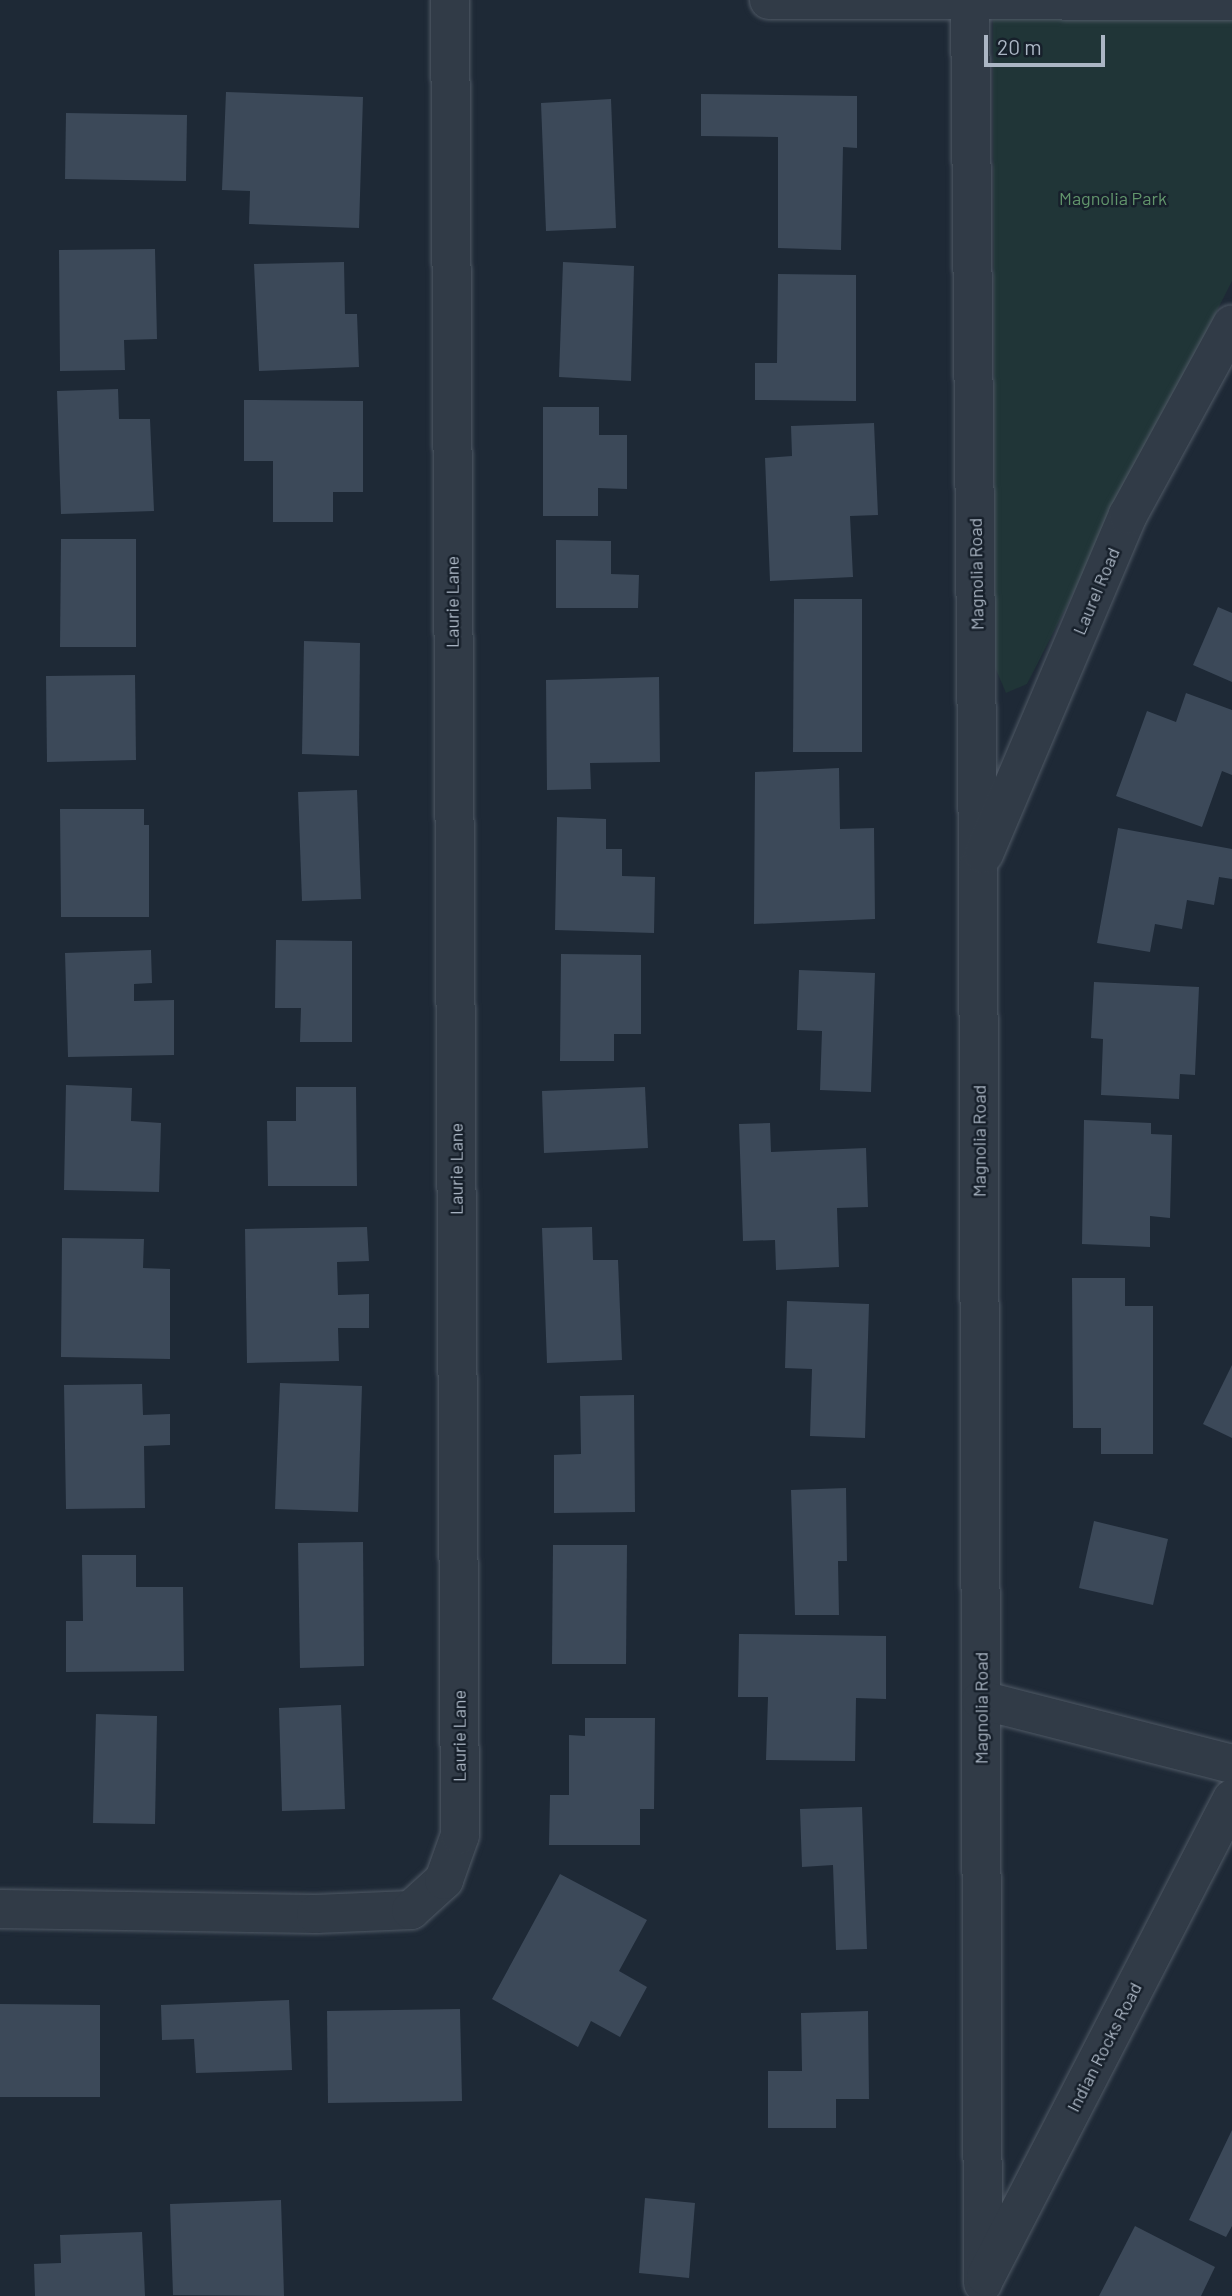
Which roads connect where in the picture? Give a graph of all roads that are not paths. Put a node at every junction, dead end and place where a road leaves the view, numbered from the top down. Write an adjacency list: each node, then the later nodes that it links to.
1 (450, 0): 10 (street, Laurie Lane)
2 (769, 0): 3 (street)
3 (970, 0): 4 (street); 6 (street, Magnolia Road)
4 (1232, 1)
5 (1232, 324): 6 (street, Laurel Road)
6 (978, 867): 7 (street, Magnolia Road)
7 (981, 1700): 8 (street); 11 (street, Magnolia Road)
8 (1232, 1764)
9 (1232, 1799): 11 (street, Indian Rocks Road)
10 (0, 1909)
11 (979, 2289)

